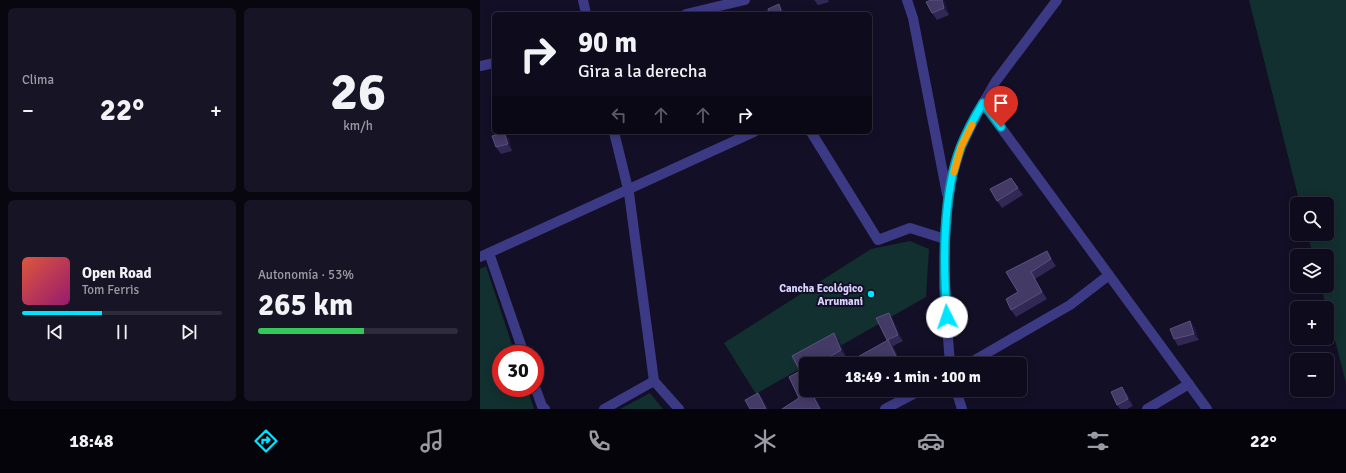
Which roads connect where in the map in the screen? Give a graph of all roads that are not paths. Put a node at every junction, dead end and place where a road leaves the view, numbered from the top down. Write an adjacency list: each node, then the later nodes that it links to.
1 (583, 0): 5 (street)
2 (745, 0): 6 (street)
3 (907, 0): 14 (street)
4 (1057, 0): 9 (street)
5 (586, 12)
6 (694, 12)
7 (492, 63): 8 (street)
8 (480, 66)
9 (983, 103): 14 (street); 17 (street)
10 (614, 134): 13 (street)
11 (750, 134): 13 (street)
12 (812, 134): 15 (street)
13 (628, 190): 16 (street); 21 (street)
14 (948, 202): 15 (street)
15 (945, 239): 19 (street)
16 (484, 255): 18 (street)
17 (1109, 276): 20 (street); 22 (street)
18 (520, 345)
19 (949, 357)
20 (980, 357)
21 (654, 381): 27 (street); 28 (street)
22 (1189, 384): 31 (street); 32 (street)
23 (539, 397): 26 (street)
24 (908, 397): 29 (street)
25 (958, 397): 30 (street)
26 (545, 409)
27 (604, 409)
28 (679, 409)
29 (886, 409)
30 (962, 409)
31 (1147, 409)
32 (1207, 409)

